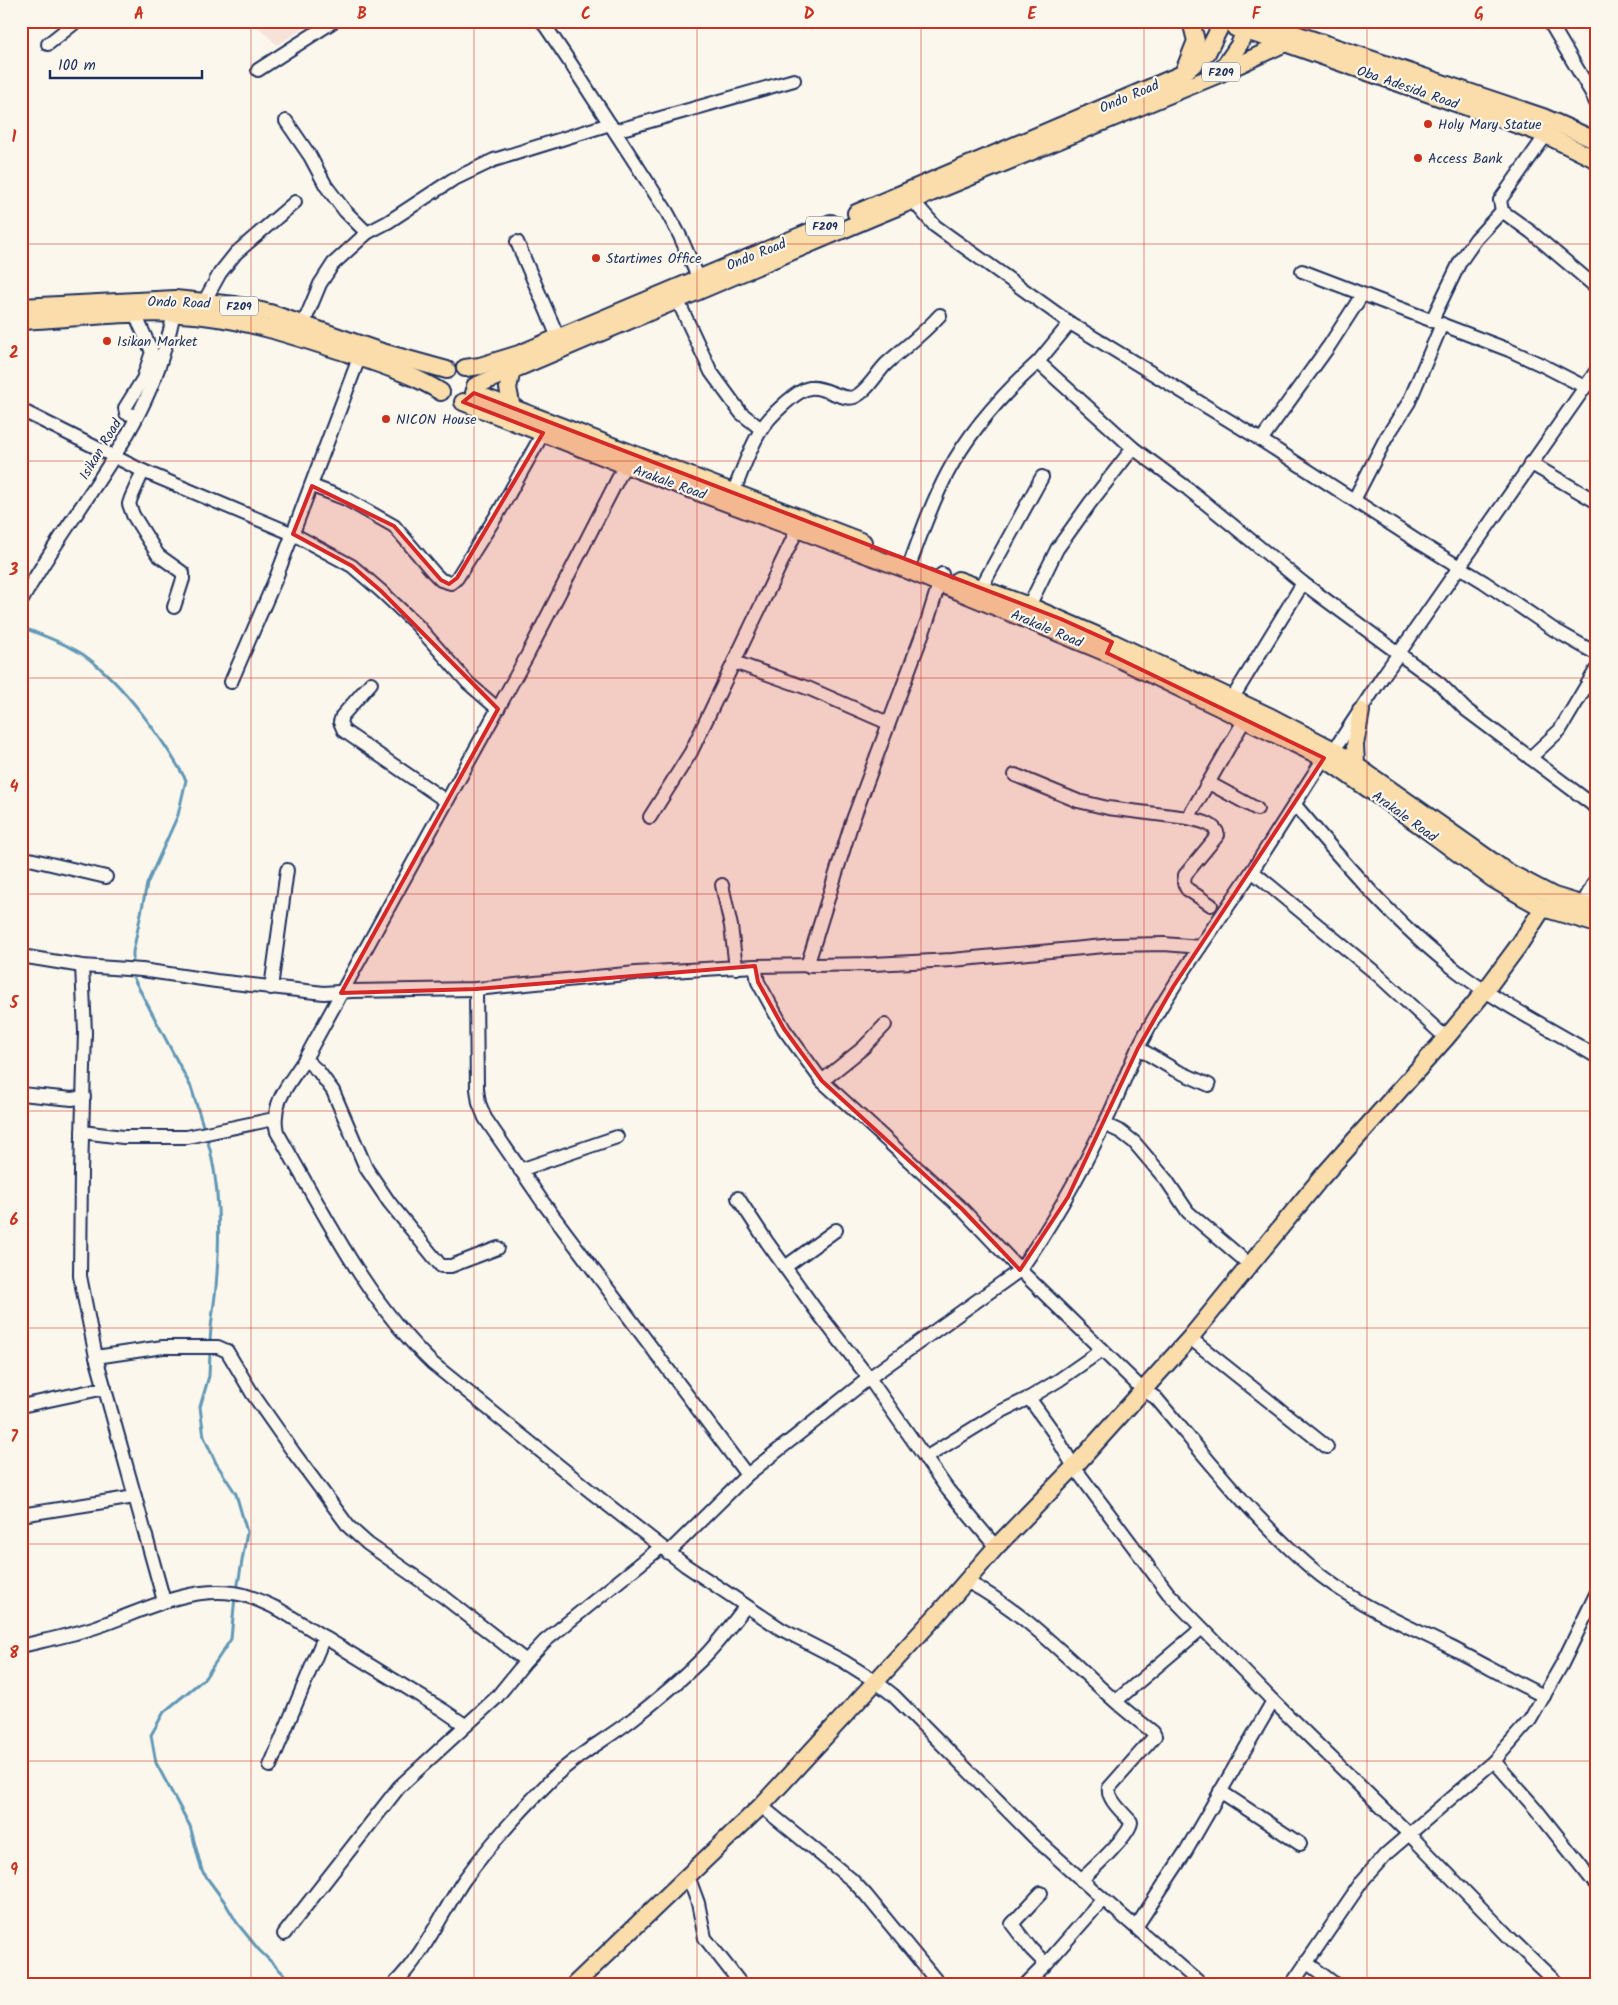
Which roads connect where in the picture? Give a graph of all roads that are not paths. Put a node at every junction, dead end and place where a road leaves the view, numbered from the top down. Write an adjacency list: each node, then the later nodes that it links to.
1 (76, 21): 8 (street)
2 (334, 21): 10 (street)
3 (1191, 21): 11 (main road)
4 (1548, 21): 14 (street)
5 (1220, 22): 7 (main road, Oba Adesida Road); 11 (main road, F209)
6 (546, 23): 18 (street)
7 (1250, 25): 9 (main road, Oba Adesida Road); 12 (main road, F209); 15 (main road)
8 (48, 44)
9 (1285, 44): 12 (main road); 15 (main road, Oba Adesida Road)
10 (258, 70)
11 (1182, 74): 22 (main road, Ondo Road / F209)
12 (1219, 74): 22 (main road, Ondo Road / F209)
13 (794, 80): 18 (street)
14 (1593, 87): 16 (street)
15 (1441, 91): 19 (main road, Oba Adesida Road); 20 (main road)
16 (1597, 105)
17 (286, 121): 25 (street)
18 (612, 127): 25 (street); 28 (street)
19 (1546, 135): 21 (main road, Oba Adesida Road); 24 (street)
20 (1597, 141)
21 (1597, 160)
22 (909, 196): 28 (main road, Ondo Road / F209); 39 (street)
23 (294, 202): 32 (street)
24 (1502, 211): 29 (street); 38 (street)
25 (367, 233): 40 (street)
26 (517, 242): 41 (street)
27 (1302, 271): 30 (street)
28 (701, 283): 31 (main road, Ondo Road / F209); 41 (main road, Ondo Road / F209)
29 (1597, 288)
30 (1362, 295): 38 (street); 56 (street)
31 (678, 301): 46 (main road, Ondo Road / F209); 54 (street)
32 (204, 302): 33 (main road, Ondo Road / F209); 40 (main road, Ondo Road / F209)
33 (174, 306): 34 (main road, Ondo Road / F209); 35 (main road, Ondo Road / F209); 42 (main road, Ondo Road / F209); 53 (street, Isikan Road)
34 (21, 307)
35 (135, 314): 37 (main road, Ondo Road / F209); 53 (street)
36 (940, 315): 54 (street)
37 (21, 321)
38 (1437, 322): 48 (street); 65 (street)
39 (1070, 323): 43 (street); 56 (street)
40 (303, 325): 45 (main road, Ondo Road / F209)
41 (558, 337): 44 (main road, Ondo Road / F209)
42 (360, 358): 49 (main road, Ondo Road / F209); 63 (street)
43 (1038, 362): 57 (street); 69 (street)
44 (465, 368): 45 (main road, F209); 50 (main road)
45 (447, 370): 49 (main road)
46 (512, 370): 50 (main road, Ondo Road / F209); 51 (main road)
47 (1597, 370): 48 (street)
48 (1585, 387): 59 (street)
49 (441, 392): 50 (main road, F209)
50 (471, 394): 51 (main road, Arakale Road); 55 (main road, Arakale Road)
51 (512, 408): 64 (main road, Arakale Road)
52 (21, 410): 58 (street)
53 (137, 416): 58 (street, Isikan Road)
54 (761, 429): 64 (street)
55 (543, 433): 60 (main road, Arakale Road); 63 (street)
56 (1261, 440): 65 (street)
57 (1133, 448): 72 (street); 75 (street)
58 (114, 457): 61 (street); 74 (street, Isikan Road)
59 (1530, 463): 66 (street); 70 (street)
60 (626, 465): 67 (main road, Arakale Road); 85 (street)
61 (142, 471): 68 (street); 76 (street)
62 (1042, 477): 73 (street)
63 (312, 486): 68 (street)
64 (733, 493): 69 (main road, Arakale Road)
65 (1354, 500): 70 (street)
66 (1597, 502)
67 (797, 530): 71 (main road, Arakale Road); 80 (street)
68 (293, 534): 82 (street); 85 (street)
69 (911, 561): 71 (main road, Arakale Road)
70 (1459, 568): 78 (street); 79 (street)
71 (940, 578): 73 (main road, Arakale Road); 77 (main road, Arakale Road); 88 (street)
72 (1303, 583): 78 (street); 84 (street)
73 (981, 588): 75 (main road, Arakale Road)
74 (23, 594)
75 (1029, 606): 77 (main road, Arakale Road)
76 (174, 607)
77 (1109, 648): 84 (main road, Arakale Road); 87 (main road, Arakale Road)
78 (1399, 654): 86 (street); 90 (street)
79 (1597, 654)
80 (734, 662): 88 (street); 98 (street)
81 (1597, 668): 90 (street)
82 (231, 682)
83 (371, 683): 94 (street)
84 (1232, 698): 89 (main road, Arakale Road)
85 (498, 709): 94 (street)
86 (1361, 710): 89 (street); 91 (main road)
87 (1246, 719): 89 (main road, Arakale Road); 93 (street)
88 (888, 723): 115 (street)
89 (1329, 754): 91 (main road, Arakale Road); 95 (street); 100 (main road, Arakale Road)
90 (1530, 758): 96 (street)
91 (1356, 764): 100 (main road, Arakale Road)
92 (1015, 775): 99 (street)
93 (1209, 783): 97 (street); 99 (street)
94 (446, 801): 120 (street)
95 (1295, 805): 103 (street); 119 (street)
96 (1597, 808)
97 (1257, 809)
98 (650, 817)
99 (1188, 818): 107 (street)
100 (1442, 834): 108 (main road, Arakale Road); 109 (main road, Arakale Road)
101 (21, 857): 104 (street)
102 (287, 870): 117 (street)
103 (1252, 871): 111 (street); 122 (street)
104 (106, 877)
105 (1597, 877): 108 (street)
106 (722, 885): 116 (street)
107 (1211, 905)
108 (1590, 907)
109 (1544, 908): 110 (main road, Arakale Road); 119 (main road)
110 (1597, 924)
111 (1200, 946): 115 (street); 123 (street)
112 (21, 956): 113 (street)
113 (82, 966): 117 (street); 129 (street)
114 (755, 966): 115 (street); 116 (street); 126 (street)
115 (807, 966)
116 (736, 968): 118 (street)
117 (271, 988): 120 (street)
118 (476, 990): 120 (street); 134 (street)
119 (1485, 991): 122 (main road); 124 (street)
120 (341, 992): 125 (street)
121 (885, 1025): 126 (street)
122 (1446, 1038): 138 (main road)
123 (1138, 1048): 127 (street); 131 (street)
124 (1597, 1056)
125 (305, 1059): 130 (street); 137 (street)
126 (822, 1082): 140 (street)
127 (1209, 1085)
128 (21, 1094): 129 (street)
129 (84, 1097): 132 (street)
130 (274, 1119): 132 (street); 156 (street)
131 (1104, 1124): 138 (street); 140 (street)
132 (82, 1132): 143 (street)
133 (617, 1137): 134 (street)
134 (520, 1170): 152 (street)
135 (738, 1198): 139 (street)
136 (836, 1230): 139 (street)
137 (498, 1248)
138 (1250, 1265): 141 (main road)
139 (785, 1267): 144 (street)
140 (1020, 1270): 142 (street); 144 (street)
141 (1190, 1338): 146 (main road); 149 (street)
142 (1102, 1350): 146 (street); 147 (street)
143 (96, 1357): 145 (street); 164 (street)
144 (869, 1378): 150 (street); 152 (street)
145 (105, 1388): 148 (street); 153 (street)
146 (1142, 1389): 151 (main road); 166 (street)
147 (1029, 1398): 150 (street); 151 (street)
148 (21, 1406)
149 (1327, 1447)
150 (925, 1458): 155 (street)
151 (1074, 1467): 155 (main road); 161 (street)
152 (747, 1474): 156 (street)
153 (135, 1497): 154 (street); 159 (street)
154 (21, 1515)
155 (996, 1547): 157 (main road)
156 (664, 1550): 160 (street); 164 (street)
157 (966, 1581): 165 (main road); 167 (street)
158 (1597, 1592): 166 (street)
159 (164, 1601): 162 (street); 163 (street)
160 (746, 1606): 165 (street); 185 (street)
161 (1201, 1628): 167 (street); 168 (street)
162 (324, 1637): 169 (street); 171 (street)
163 (21, 1646)
164 (526, 1661): 169 (street)
165 (875, 1681): 173 (main road); 177 (street)
166 (1544, 1696): 170 (street)
167 (1116, 1701): 177 (street)
168 (1273, 1701): 172 (street); 174 (street)
169 (465, 1725): 182 (street)
170 (1494, 1761): 174 (street); 178 (street)
171 (270, 1766)
172 (1220, 1791): 175 (street); 181 (street)
173 (761, 1806): 176 (main road); 188 (street)
174 (1408, 1833): 183 (street); 193 (street)
175 (1300, 1844)
176 (688, 1876): 186 (main road); 187 (street)
177 (1081, 1880): 180 (street)
178 (1597, 1886)
179 (1041, 1893): 184 (street)
180 (1103, 1899): 181 (street); 184 (street)
181 (1136, 1927): 190 (street)
182 (284, 1934)
183 (1306, 1962): 191 (street); 192 (street)
184 (1046, 1964): 189 (street)
185 (394, 1984)
186 (575, 1984)
187 (740, 1984)
188 (938, 1984)
189 (1026, 1984)
190 (1201, 1984)
191 (1292, 1984)
192 (1335, 1984)
193 (1558, 1984)

